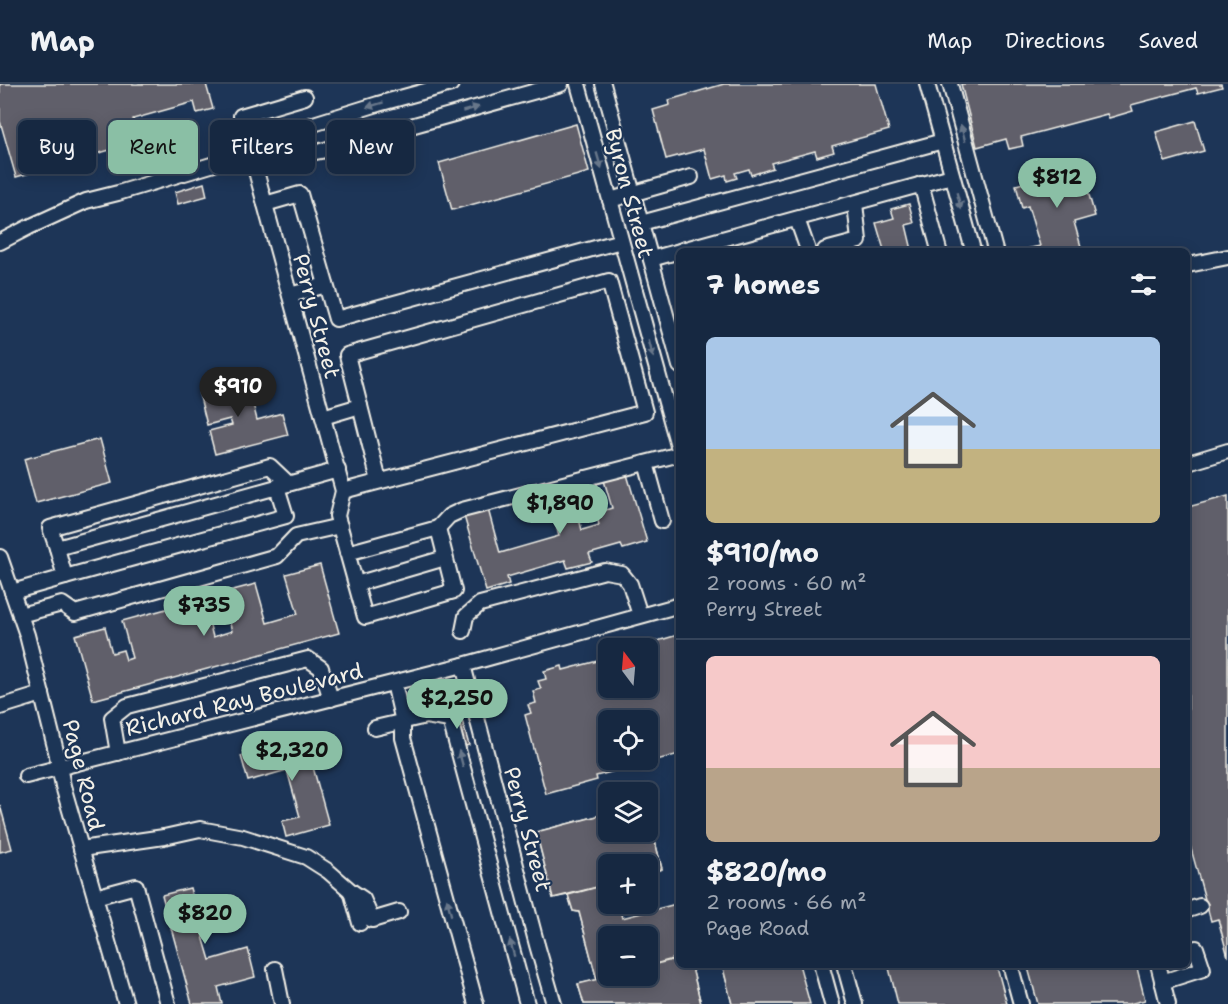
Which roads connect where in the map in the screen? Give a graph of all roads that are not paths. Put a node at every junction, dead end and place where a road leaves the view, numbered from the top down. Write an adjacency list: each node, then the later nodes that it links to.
1 (451, 84): 9 (street, one-way to 9)
2 (561, 84): 11 (street, one-way to 2)
3 (578, 84): 18 (street, Byron Street, one-way to 18)
4 (603, 84): 17 (street, Byron Street)
5 (927, 84): 10 (street)
6 (950, 84): 30 (street, one-way to 6)
7 (305, 97): 8 (street, Perry Street)
8 (242, 120)
9 (315, 124)
10 (943, 141): 14 (street); 22 (street)
11 (315, 152)
12 (210, 165): 24 (street)
13 (257, 174): 20 (street, Perry Street)
14 (952, 176): 16 (street); 29 (street, one-way to 29)
15 (691, 177): 17 (street)
16 (921, 184): 19 (street); 28 (street)
17 (633, 194): 18 (street); 22 (street, Byron Street)
18 (610, 200): 23 (street, Byron Street)
19 (855, 203): 21 (street); 27 (street)
20 (265, 204): 35 (street); 36 (street, Perry Street)
21 (797, 219): 25 (street); 26 (street)
22 (641, 223): 33 (street, Byron Street)
23 (621, 241): 35 (street); 39 (street, Byron Street, one-way to 39)
24 (0, 242)
25 (692, 248)
26 (807, 248)
27 (833, 248)
28 (938, 248)
29 (973, 248)
30 (994, 248)
31 (676, 252): 33 (street)
32 (1228, 257): 34 (street)
33 (651, 259): 37 (street, Byron Street)
34 (1190, 265)
35 (326, 285): 36 (street)
36 (290, 295): 41 (street, Perry Street)
37 (676, 354)
38 (676, 366): 39 (street)
39 (657, 372): 42 (street, Byron Street)
40 (360, 406): 41 (street); 49 (street); 49 (street)
41 (323, 417): 47 (street, Perry Street)
42 (676, 439)
43 (1228, 451): 45 (street)
44 (676, 454): 46 (street)
45 (1190, 462)
46 (646, 463): 48 (street); 53 (street)
47 (338, 470): 50 (street); 51 (street, Perry Street)
48 (586, 478): 52 (street); 55 (street)
49 (379, 481): 51 (street)
50 (283, 485): 56 (street); 56 (street); 60 (street)
51 (343, 490): 54 (street)
52 (596, 509)
53 (662, 521)
54 (340, 526): 57 (street); 64 (street)
55 (438, 528): 57 (street); 59 (street)
56 (57, 548): 60 (street)
57 (348, 553): 61 (street)
58 (0, 557): 62 (street, Page Road)
59 (446, 558): 61 (street); 61 (street)
60 (65, 577): 62 (street)
61 (356, 584)
62 (12, 592): 64 (street, Page Road)
63 (676, 605): 65 (street, Richard Ray Boulevard)
64 (20, 615): 69 (street, Page Road)
65 (640, 615): 66 (street); 67 (street, Richard Ray Boulevard)
66 (463, 631)
67 (463, 665): 68 (street, Richard Ray Boulevard); 92 (street, Perry Street)
68 (394, 683): 70 (street, Richard Ray Boulevard); 72 (street)
69 (42, 694): 71 (street); 75 (street, Page Road)
70 (331, 699): 74 (street, Richard Ray Boulevard); 74 (street)
71 (0, 708)
72 (403, 722): 73 (street); 90 (street, one-way to 72); 91 (street, one-way to 72)
73 (375, 729)
74 (118, 753): 75 (street, Richard Ray Boulevard)
75 (59, 767): 76 (street, Richard Ray Boulevard); 77 (street, Page Road)
76 (26, 776)
77 (81, 849): 78 (street, Page Road); 79 (street)
78 (95, 897): 87 (street, Page Road); 88 (street)
79 (399, 912)
80 (1190, 950): 86 (street)
81 (822, 968): 93 (street)
82 (845, 968): 94 (street)
83 (1011, 968): 95 (street)
84 (1159, 968): 86 (street)
85 (275, 969): 89 (street)
86 (1162, 982): 96 (street)
87 (126, 1004)
88 (168, 1004)
89 (282, 1004)
90 (476, 1004)
91 (527, 1004)
92 (554, 1004)
93 (832, 1004)
94 (855, 1004)
95 (1021, 1004)
96 (1168, 1004)

